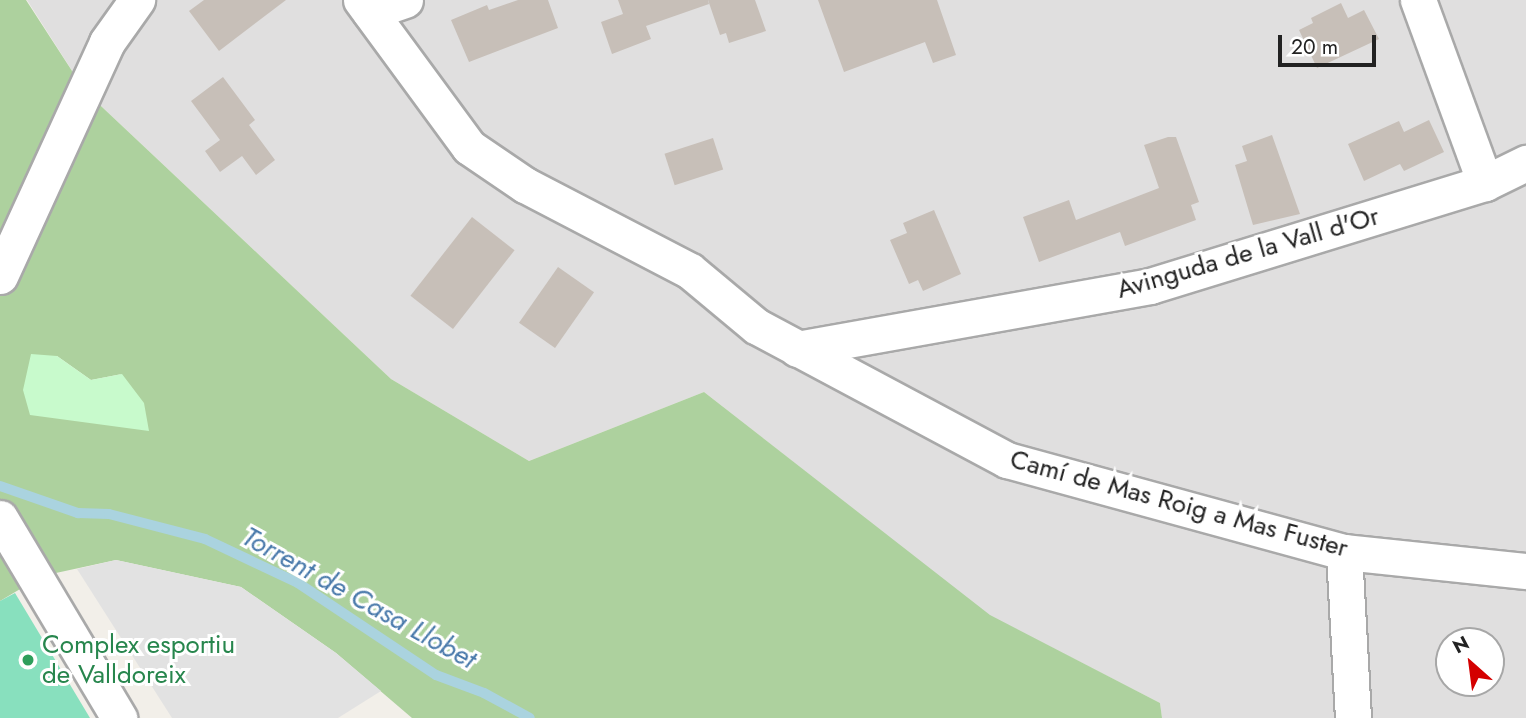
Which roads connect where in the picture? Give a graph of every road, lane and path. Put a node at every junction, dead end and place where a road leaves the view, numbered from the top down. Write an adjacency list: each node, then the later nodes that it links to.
1 (137, 0): 7 (street)
2 (405, 0): 4 (street)
3 (1418, 0): 6 (street)
4 (365, 6): 8 (street, Camí de Mas Roig a Mas Fuster)
5 (1526, 163): 6 (street, Avinguda de la Vall d'Or)
6 (1485, 183): 8 (street, Avinguda de la Vall d'Or)
7 (0, 276)
8 (797, 349): 10 (street, Camí de Mas Roig a Mas Fuster)
9 (0, 518): 12 (street)
10 (1343, 552): 11 (street, Camí de Mas Roig a Mas Fuster); 13 (street)
11 (1526, 571)
12 (119, 718)
13 (1353, 718)

